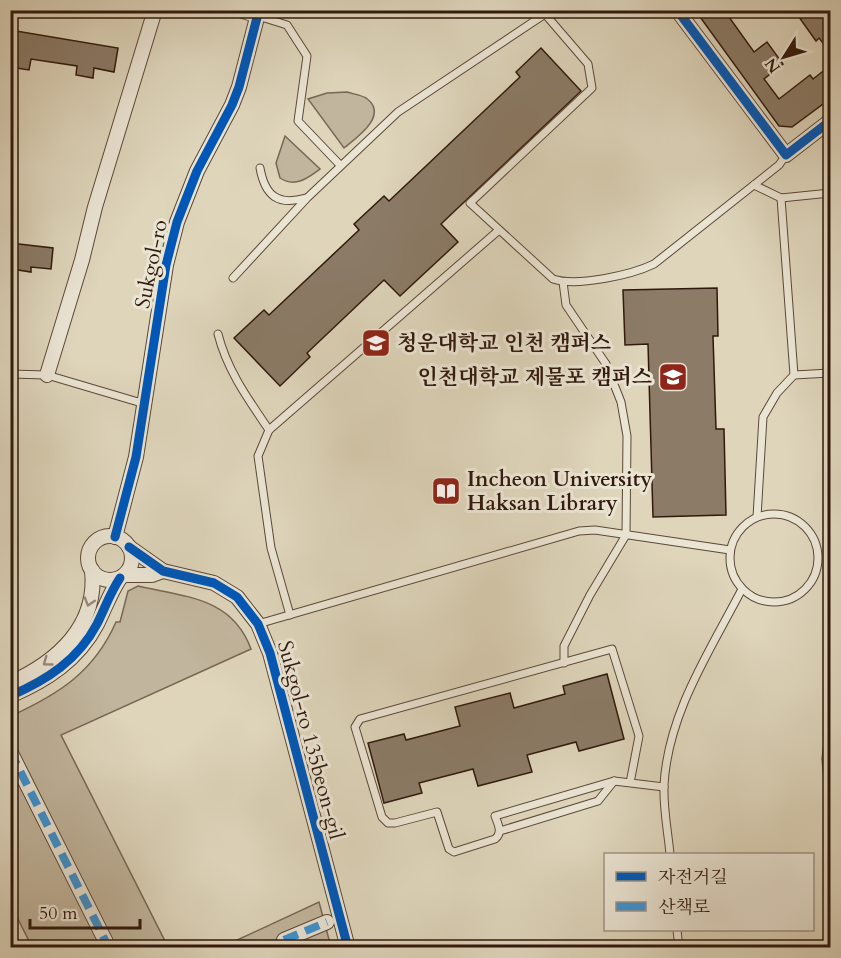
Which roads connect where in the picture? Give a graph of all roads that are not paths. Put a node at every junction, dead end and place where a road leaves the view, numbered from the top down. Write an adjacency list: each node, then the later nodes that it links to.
1 (15, 10): 6 (lane)
2 (155, 10): 21 (street)
3 (240, 10): 5 (street)
4 (677, 10): 8 (street)
5 (259, 13): 9 (lane); 23 (street, Sukgol-ro)
6 (10, 16)
7 (831, 121): 8 (street)
8 (786, 155): 11 (lane)
9 (340, 165): 13 (lane); 15 (lane)
10 (260, 168): 13 (lane)
11 (754, 185): 14 (lane); 17 (lane)
12 (831, 193): 14 (lane)
13 (307, 198): 16 (lane)
14 (781, 198): 22 (lane)
15 (499, 231): 17 (lane); 24 (lane)
16 (233, 278)
17 (563, 282): 26 (lane)
18 (218, 334): 24 (lane)
19 (831, 373): 22 (lane)
20 (10, 374): 21 (lane)
21 (46, 375): 23 (lane)
22 (794, 375): 25 (lane)
23 (145, 404): 27 (street, Sukgol-ro)
24 (269, 430): 34 (lane)
25 (757, 517): 29 (lane); 33 (lane)
26 (626, 535): 29 (lane); 34 (lane); 36 (lane)
27 (115, 537): 28 (street); 30 (street)
28 (129, 547): 31 (street, Sukgol-ro 135beon-gil); 32 (street)
29 (730, 550): 33 (lane)
30 (92, 570): 32 (street); 37 (street, one-way to 37)
31 (163, 571): 32 (street, Sukgol-ro 135beon-gil); 35 (street, Sukgol-ro 135beon-gil)
32 (123, 577): 38 (street)
33 (742, 589): 42 (lane)
34 (290, 615): 35 (lane)
35 (258, 624): 49 (street, Sukgol-ro 135beon-gil)
36 (564, 663): 41 (lane); 43 (lane)
37 (10, 683)
38 (10, 696)
39 (10, 751): 48 (street)
40 (614, 781): 41 (lane); 43 (lane); 43 (lane)
41 (630, 783): 42 (lane)
42 (664, 787): 44 (lane)
43 (500, 831)
44 (670, 853)
45 (327, 922): 47 (street)
46 (677, 931): 50 (lane)
47 (284, 940)
48 (109, 948)
49 (348, 948)
50 (679, 948)

